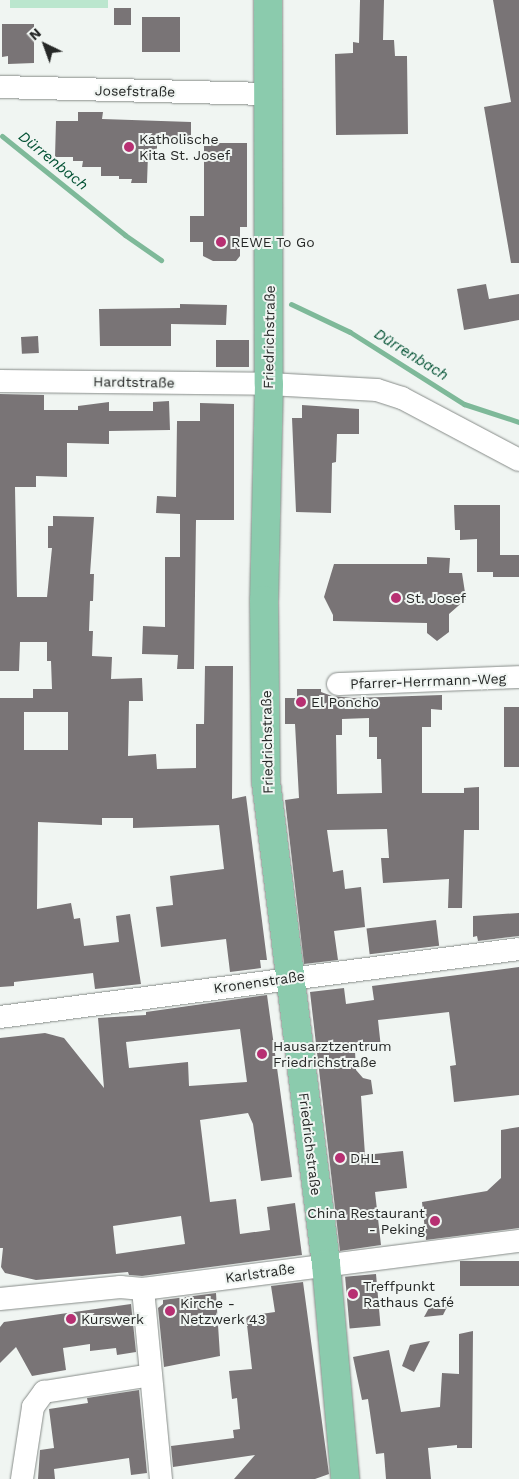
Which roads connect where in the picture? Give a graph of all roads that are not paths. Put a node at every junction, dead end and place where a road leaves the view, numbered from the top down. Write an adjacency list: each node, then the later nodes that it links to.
1 (268, 0): 3 (main road, Friedrichstraße)
2 (0, 88): 3 (street, Josefstraße)
3 (270, 94): 5 (main road, Friedrichstraße)
4 (0, 381): 5 (street, Hardtstraße)
5 (269, 384): 6 (street, Hardtstraße); 10 (main road, Friedrichstraße)
6 (519, 460)
7 (519, 677): 8 (street, Pfarrer-Herrmann-Weg)
8 (338, 684)
9 (519, 949): 10 (street, Kronenstraße)
10 (289, 978): 11 (street, Kronenstraße); 13 (main road, Friedrichstraße)
11 (0, 1017)
12 (519, 1241): 13 (street, Karlstraße)
13 (326, 1264): 14 (street, Karlstraße); 19 (main road, Friedrichstraße)
14 (143, 1289): 15 (street, Karlstraße); 16 (street)
15 (0, 1299)
16 (151, 1375): 17 (street); 18 (street)
17 (22, 1479)
18 (161, 1479)
19 (345, 1479)

